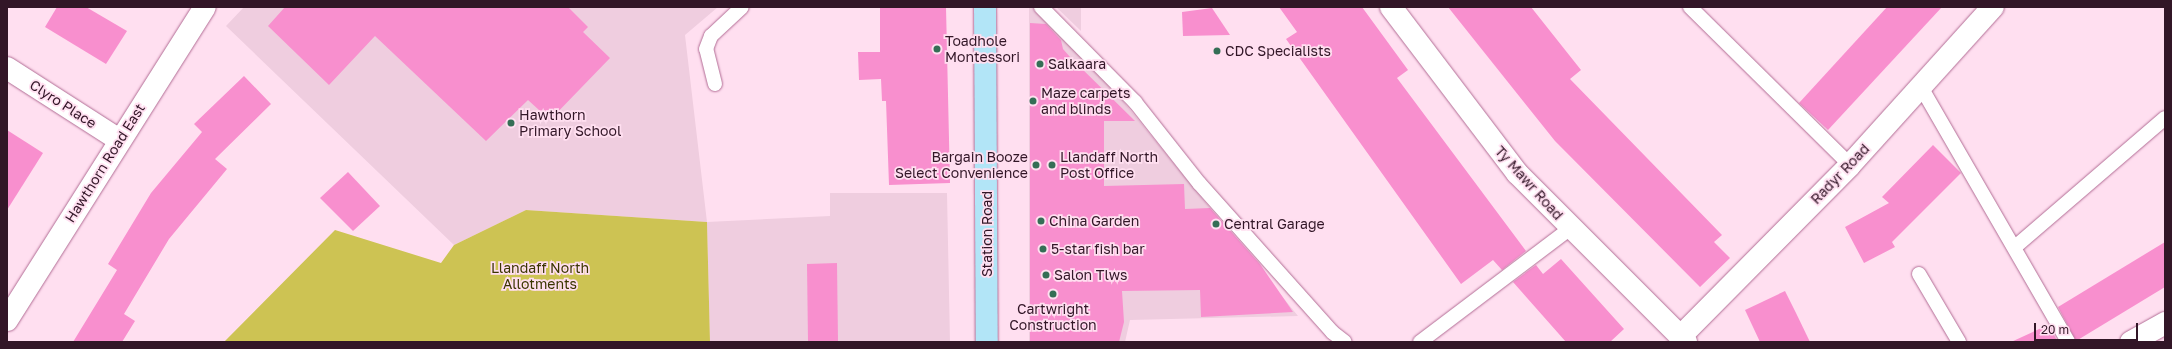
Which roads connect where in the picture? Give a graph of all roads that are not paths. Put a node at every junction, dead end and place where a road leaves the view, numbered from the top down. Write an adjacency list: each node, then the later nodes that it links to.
1 (205, 7): 12 (street, Hawthorn Road East)
2 (742, 7): 9 (lane)
3 (985, 7): 20 (main road, Station Road)
4 (1040, 7): 21 (lane)
5 (1391, 7): 14 (street, Ty Mawr Road)
6 (1690, 7): 13 (lane)
7 (1993, 7): 10 (street, Radyr Road)
8 (7, 68): 12 (street, Clyro Place)
9 (715, 84)
10 (1921, 87): 13 (street, Radyr Road); 15 (lane)
11 (2165, 118): 15 (lane)
12 (119, 140): 17 (street, Hawthorn Road East)
13 (1850, 165): 19 (street, Radyr Road)
14 (1571, 228): 19 (street, Ty Mawr Road); 22 (lane)
15 (2014, 247): 24 (lane)
16 (1919, 274): 23 (lane)
17 (7, 320)
18 (2163, 327): 25 (street)
19 (1683, 339)
20 (987, 342)
21 (1345, 342)
22 (1420, 342)
23 (1959, 342)
24 (2068, 342)
25 (2131, 342)

